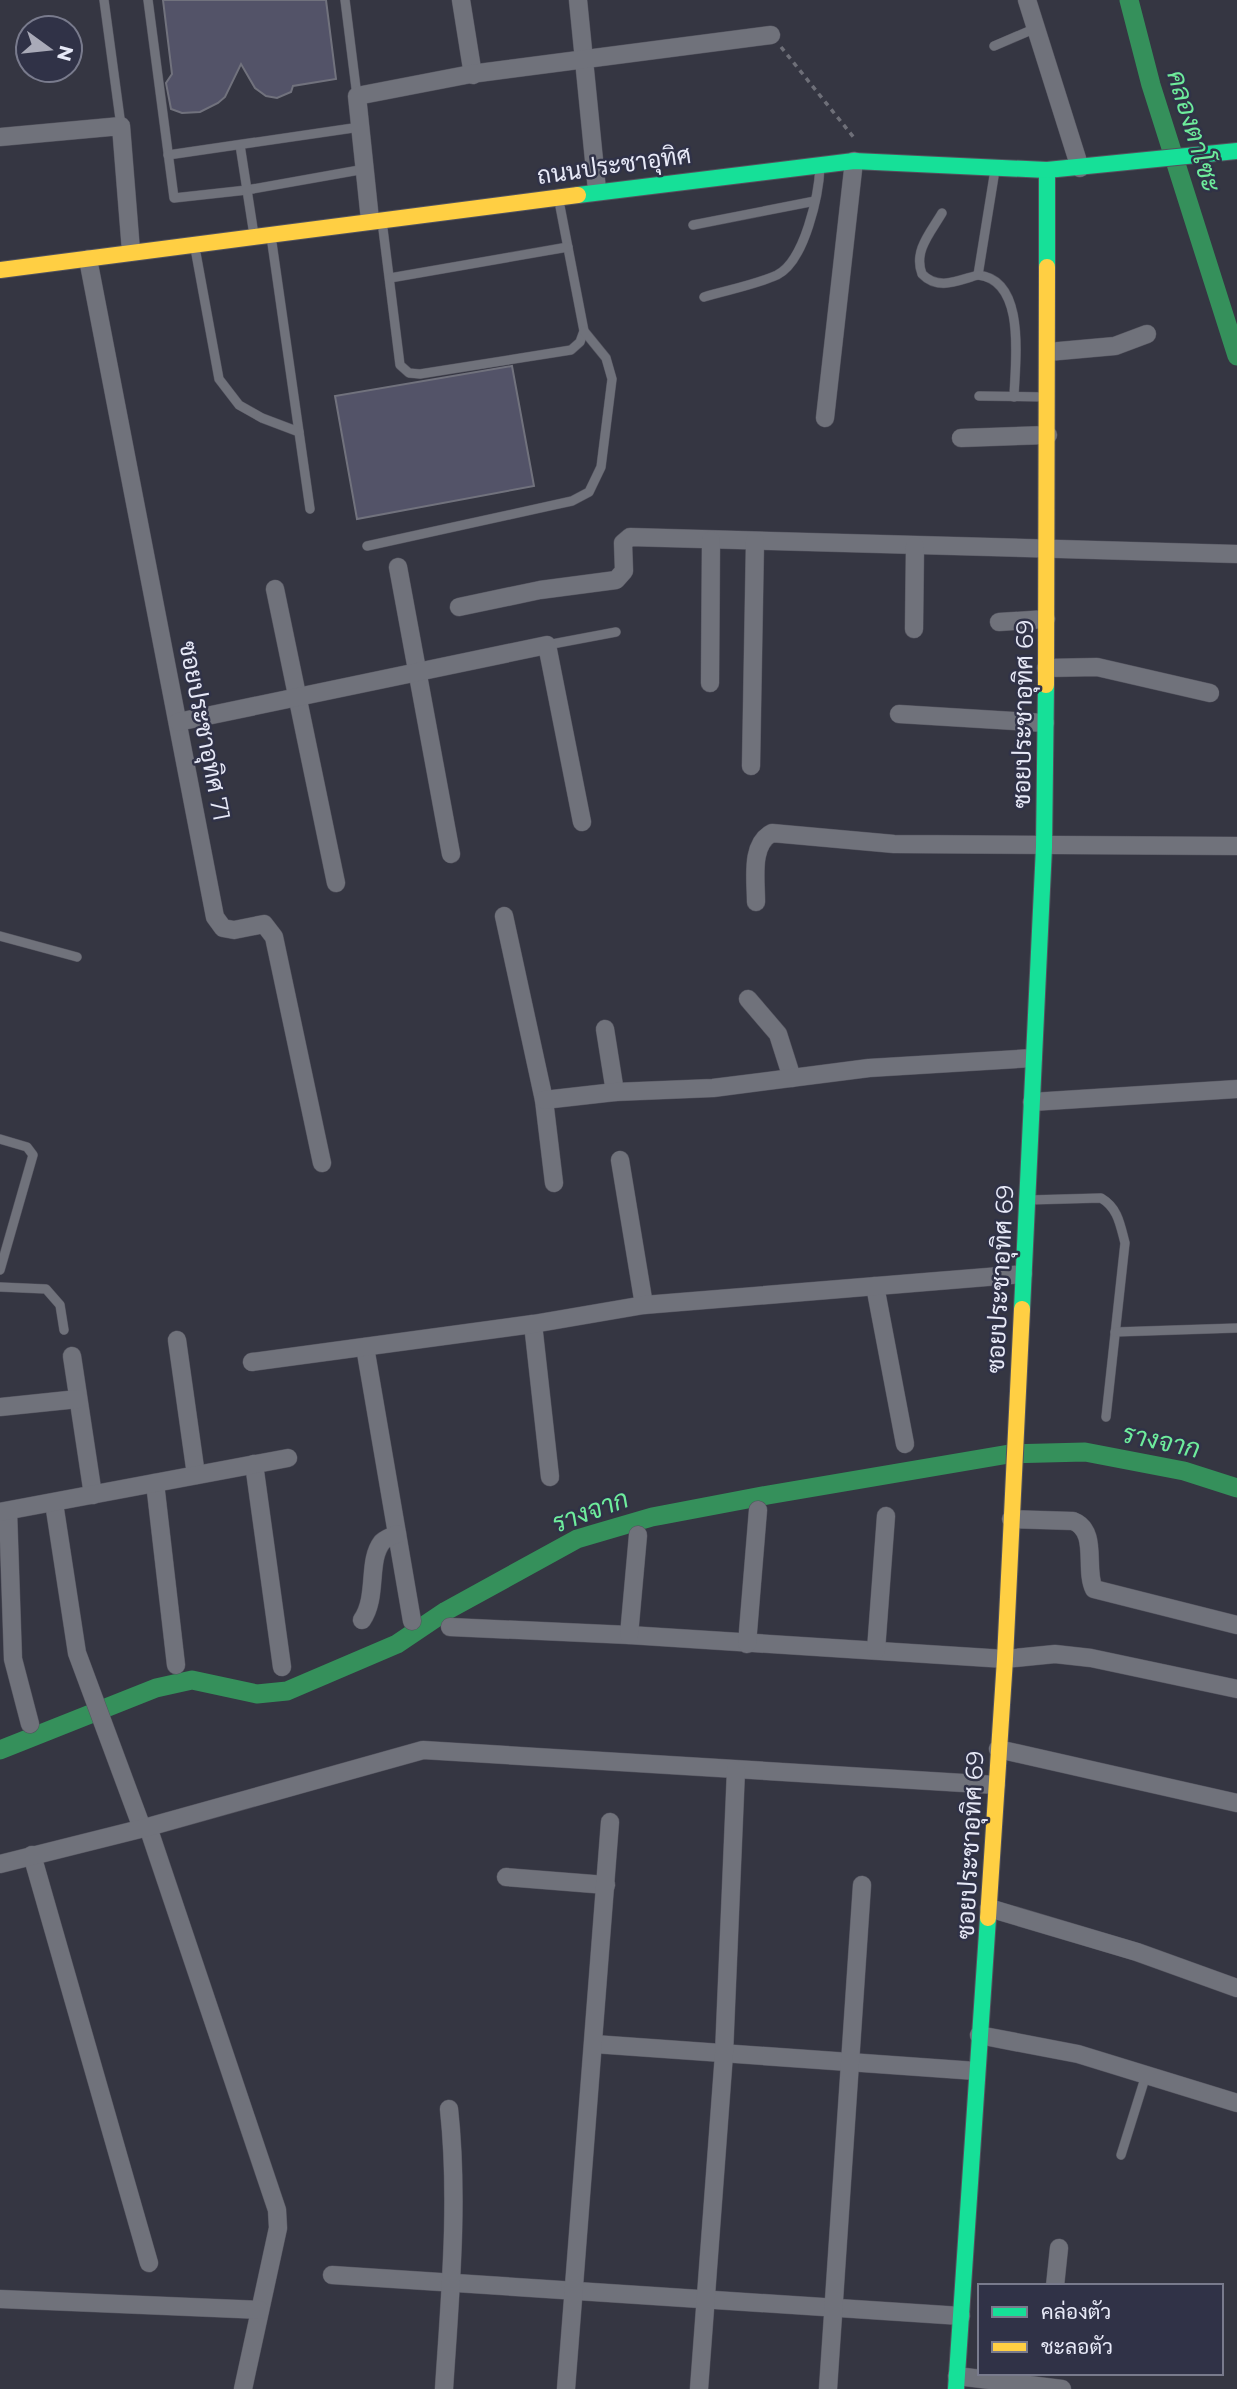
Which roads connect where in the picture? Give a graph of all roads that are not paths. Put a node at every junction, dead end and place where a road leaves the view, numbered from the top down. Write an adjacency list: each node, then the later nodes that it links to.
1 (104, 0): 13 (lane)
2 (148, 0): 18 (lane)
3 (345, 0): 12 (lane)
4 (461, 0): 11 (street)
5 (578, 0): 10 (street)
6 (1027, 0): 7 (street)
7 (1036, 29): 9 (lane); 21 (street)
8 (771, 35): 10 (street)
9 (994, 46)
10 (584, 61): 11 (street); 26 (street)
11 (472, 74): 12 (street)
12 (357, 96): 14 (street)
13 (121, 126): 15 (street); 36 (street)
14 (360, 127): 16 (lane); 22 (street)
15 (1, 132)
16 (240, 145): 18 (lane); 25 (lane)
17 (1237, 151): 21 (street, ถนนประชาอุทิศ)
18 (168, 155): 25 (lane)
19 (862, 161): 20 (street, ถนนประชาอุทิศ); 23 (street, ถนนประชาอุทิศ); 48 (street)
20 (820, 163): 26 (street, ถนนประชาอุทิศ); 28 (lane)
21 (1080, 168): 24 (street, ถนนประชาอุทิศ)
22 (365, 169): 25 (lane); 30 (street)
23 (995, 170): 24 (street, ถนนประชาอุทิศ); 39 (lane)
24 (1047, 170): 44 (street, ซอยประชาอุทิศ 69)
25 (247, 190): 33 (lane)
26 (597, 190): 27 (street, ถนนประชาอุทิศ)
27 (558, 196): 30 (street, ถนนประชาอุทิศ); 35 (lane)
28 (815, 201): 31 (lane); 41 (lane)
29 (942, 214): 39 (lane)
30 (376, 220): 32 (street, ถนนประชาอุทิศ); 40 (lane)
31 (693, 225)
32 (271, 234): 33 (street, ถนนประชาอุทิศ); 49 (lane)
33 (254, 236): 34 (street, ถนนประชาอุทิศ)
34 (194, 242): 36 (street, ถนนประชาอุทิศ); 49 (lane)
35 (568, 247): 40 (lane); 42 (lane)
36 (131, 251): 37 (street, ถนนประชาอุทิศ)
37 (88, 259): 38 (street, ถนนประชาอุทิศ); 73 (street, ซอยประชาอุทิศ 71)
38 (0, 270)
39 (978, 275): 46 (lane)
40 (390, 278): 42 (lane)
41 (704, 297)
42 (584, 331): 55 (lane)
43 (1147, 334): 44 (street)
44 (1048, 352): 47 (street, ซอยประชาอุทิศ 69)
45 (979, 396): 46 (lane)
46 (1014, 397): 47 (lane)
47 (1048, 397): 50 (street, ซอยประชาอุทิศ 69)
48 (825, 418)
49 (299, 432): 52 (lane)
50 (1048, 435): 51 (street); 57 (street, ซอยประชาอุทิศ 69)
51 (961, 438)
52 (310, 509)
53 (711, 540): 54 (street); 61 (street); 69 (street)
54 (755, 541): 56 (street); 75 (street)
55 (367, 545)
56 (915, 546): 57 (street); 64 (street)
57 (1048, 548): 58 (street); 62 (street, ซอยประชาอุทิศ 69)
58 (1237, 554)
59 (398, 567): 68 (street)
60 (275, 589): 71 (street)
61 (459, 607)
62 (1046, 619): 63 (street); 67 (street, ซอยประชาอุทิศ 69)
63 (999, 622)
64 (914, 629)
65 (615, 632): 66 (lane)
66 (547, 645): 68 (street); 76 (street)
67 (1046, 668): 70 (street); 74 (street, ซอยประชาอุทิศ 69)
68 (418, 673): 71 (street); 79 (street)
69 (710, 683)
70 (1210, 693)
71 (298, 697): 73 (street); 80 (street)
72 (899, 714): 74 (street)
73 (178, 722): 95 (street, ซอยประชาอุทิศ 71)
74 (1045, 723): 78 (street, ซอยประชาอุทิศ 69)
75 (751, 766)
76 (582, 822)
77 (1237, 846): 78 (street)
78 (1044, 847): 81 (street); 87 (street, ซอยประชาอุทิศ 69)
79 (451, 854)
80 (336, 884)
81 (756, 901)
82 (504, 916): 91 (street)
83 (0, 936): 84 (lane)
84 (77, 957)
85 (748, 999): 88 (street)
86 (605, 1029): 90 (street)
87 (1033, 1058): 88 (street); 92 (street, ซอยประชาอุทิศ 69)
88 (792, 1078): 90 (street)
89 (1237, 1089): 92 (street)
90 (615, 1092): 91 (street)
91 (544, 1100): 96 (street)
92 (1032, 1102): 97 (street, ซอยประชาอุทิศ 69)
93 (0, 1139): 98 (lane)
94 (620, 1160): 102 (street)
95 (322, 1163)
96 (554, 1183)
97 (1026, 1200): 99 (street, ซอยประชาอุทิศ 69); 106 (lane)
98 (0, 1270)
99 (1023, 1274): 100 (street); 125 (street, ซอยประชาอุทิศ 69)
100 (875, 1286): 102 (street); 114 (street)
101 (0, 1287): 105 (lane)
102 (644, 1305): 103 (street)
103 (533, 1324): 108 (street); 118 (street)
104 (1237, 1328): 106 (lane)
105 (64, 1330)
106 (1115, 1332): 113 (lane)
107 (177, 1340): 117 (street)
108 (365, 1347): 110 (street); 126 (street)
109 (72, 1356): 111 (street)
110 (252, 1363)
111 (78, 1399): 112 (street); 120 (street)
112 (0, 1407)
113 (1106, 1417)
114 (905, 1444)
115 (288, 1458): 116 (street)
116 (254, 1464): 117 (street); 137 (street)
117 (196, 1475): 119 (street)
118 (550, 1477)
119 (155, 1483): 120 (street); 136 (street)
120 (93, 1495): 121 (street)
121 (54, 1503): 123 (street); 145 (street)
122 (758, 1510): 133 (street)
123 (4, 1511): 139 (street)
124 (886, 1516): 134 (street)
125 (1012, 1519): 130 (street); 135 (street, ซอยประชาอุทิศ 69)
126 (397, 1534): 128 (street); 129 (street)
127 (638, 1535): 132 (street)
128 (362, 1620)
129 (412, 1621)
130 (1237, 1625)
131 (450, 1627): 132 (street)
132 (629, 1635): 133 (street)
133 (747, 1644): 134 (street)
134 (876, 1650): 135 (street)
135 (1005, 1659): 138 (street); 140 (street, ซอยประชาอุทิศ 69)
136 (176, 1665)
137 (282, 1667)
138 (1237, 1689)
139 (30, 1724)
140 (998, 1749): 142 (street, ซอยประชาอุทิศ 69); 143 (street)
141 (736, 1770): 142 (street); 145 (street); 155 (street)
142 (996, 1785): 151 (street, ซอยประชาอุทิศ 69)
143 (1237, 1803)
144 (610, 1822): 149 (street)
145 (145, 1828): 146 (street); 171 (street)
146 (32, 1854): 147 (street); 163 (street)
147 (0, 1864)
148 (506, 1877): 149 (street)
149 (606, 1885): 154 (street)
150 (862, 1885): 156 (street)
151 (989, 1908): 152 (street); 153 (street, ซอยประชาอุทิศ 69)
152 (1237, 1988)
153 (979, 2035): 157 (street, ซอยประชาอุทิศ 69); 158 (street)
154 (594, 2044): 155 (street); 167 (street)
155 (724, 2054): 156 (street); 168 (street)
156 (850, 2064): 157 (street); 170 (street)
157 (976, 2071): 172 (street, ซอยประชาอุทิศ 69)
158 (1146, 2075): 159 (street); 161 (lane)
159 (1237, 2103)
160 (449, 2109): 165 (street)
161 (1121, 2155)
162 (1059, 2248): 166 (street)
163 (149, 2263)
164 (332, 2275): 165 (street)
165 (451, 2283): 167 (street); 176 (street)
166 (1055, 2284)
167 (573, 2290): 168 (street); 177 (street)
168 (705, 2298): 170 (street); 178 (street)
169 (0, 2299): 171 (street)
170 (834, 2307): 172 (street); 179 (street)
171 (260, 2310): 175 (street)
172 (961, 2316): 173 (street, ซอยประชาอุทิศ 69)
173 (957, 2383): 174 (street)
174 (1051, 2383)
175 (243, 2389)
176 (444, 2389)
177 (566, 2389)
178 (699, 2389)
179 (828, 2389)

